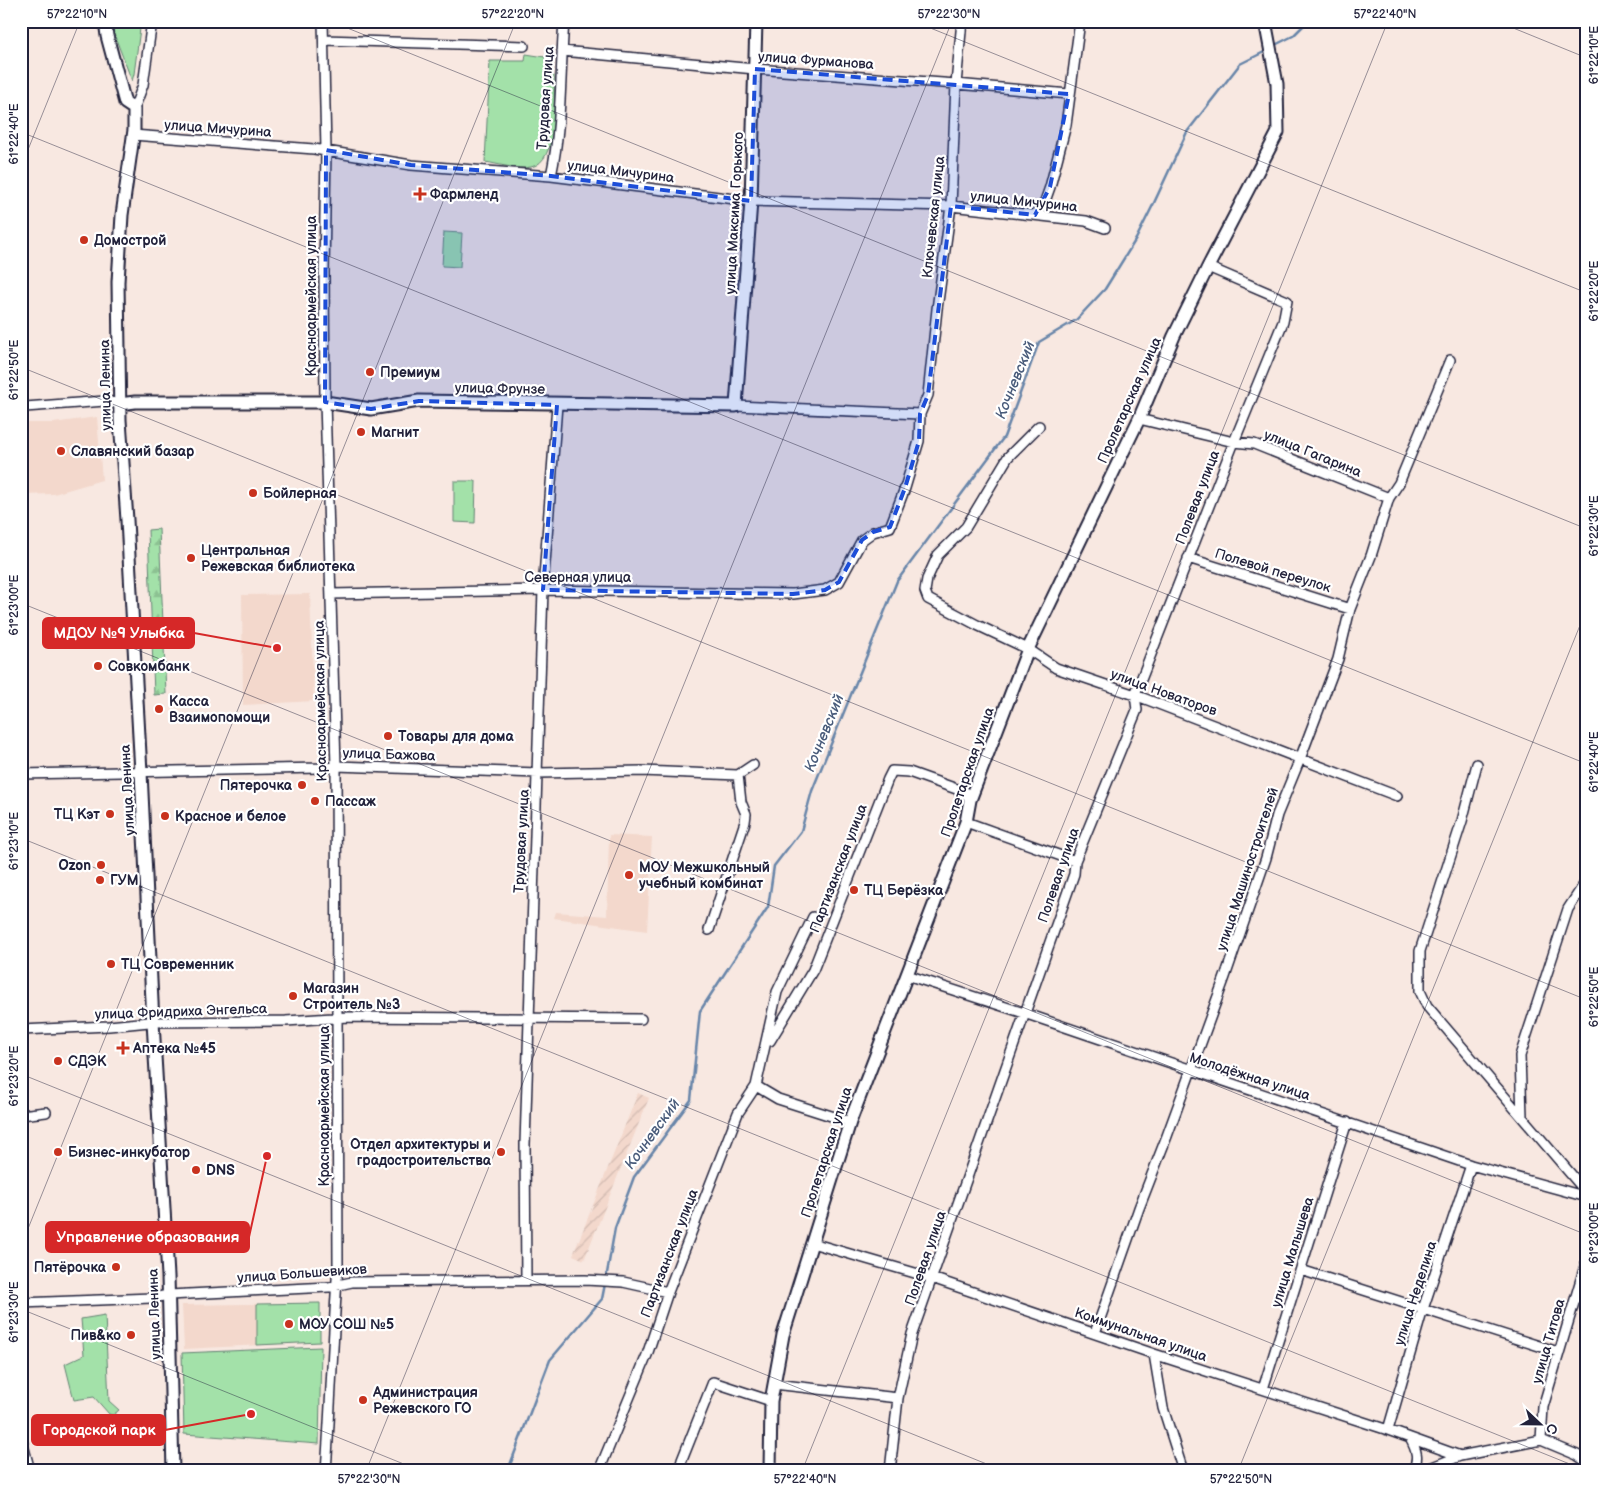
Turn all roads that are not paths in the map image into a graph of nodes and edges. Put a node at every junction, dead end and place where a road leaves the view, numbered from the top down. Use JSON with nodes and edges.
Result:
{"nodes":[{"id":1,"x":104,"y":21,"type":"edge"},
{"id":2,"x":152,"y":21,"type":"edge"},
{"id":3,"x":323,"y":21,"type":"edge"},
{"id":4,"x":564,"y":21,"type":"edge"},
{"id":5,"x":756,"y":21,"type":"edge"},
{"id":6,"x":962,"y":21,"type":"edge"},
{"id":7,"x":1080,"y":21,"type":"edge"},
{"id":8,"x":1265,"y":21,"type":"edge"},
{"id":9,"x":324,"y":40,"type":"junction"},
{"id":10,"x":524,"y":46,"type":"dead end"},
{"id":11,"x":562,"y":51,"type":"junction"},
{"id":12,"x":755,"y":69,"type":"junction"},
{"id":13,"x":956,"y":84,"type":"junction"},
{"id":14,"x":1069,"y":94,"type":"junction"},
{"id":15,"x":134,"y":109,"type":"junction"},
{"id":16,"x":133,"y":135,"type":"junction"},
{"id":17,"x":326,"y":150,"type":"junction"},
{"id":18,"x":551,"y":176,"type":"junction"},
{"id":19,"x":751,"y":201,"type":"junction"},
{"id":20,"x":951,"y":206,"type":"junction"},
{"id":21,"x":1035,"y":214,"type":"junction"},
{"id":22,"x":1105,"y":228,"type":"dead end"},
{"id":23,"x":1208,"y":267,"type":"junction"},
{"id":24,"x":1450,"y":360,"type":"dead end"},
{"id":25,"x":325,"y":402,"type":"junction"},
{"id":26,"x":120,"y":404,"type":"junction"},
{"id":27,"x":557,"y":405,"type":"junction"},
{"id":28,"x":21,"y":406,"type":"edge"},
{"id":29,"x":736,"y":406,"type":"junction"},
{"id":30,"x":920,"y":414,"type":"junction"},
{"id":31,"x":1139,"y":419,"type":"junction"},
{"id":32,"x":1039,"y":426,"type":"dead end"},
{"id":33,"x":1234,"y":442,"type":"junction"},
{"id":34,"x":1388,"y":498,"type":"junction"},
{"id":35,"x":1188,"y":558,"type":"junction"},
{"id":36,"x":543,"y":590,"type":"junction"},
{"id":37,"x":825,"y":590,"type":"joint"},
{"id":38,"x":331,"y":594,"type":"junction"},
{"id":39,"x":1350,"y":609,"type":"junction"},
{"id":40,"x":1028,"y":649,"type":"junction"},
{"id":41,"x":1135,"y":695,"type":"junction"},
{"id":42,"x":1300,"y":759,"type":"junction"},
{"id":43,"x":1477,"y":764,"type":"dead end"},
{"id":44,"x":753,"y":765,"type":"dead end"},
{"id":45,"x":336,"y":766,"type":"junction"},
{"id":46,"x":141,"y":772,"type":"junction"},
{"id":47,"x":21,"y":774,"type":"edge"},
{"id":48,"x":538,"y":774,"type":"junction"},
{"id":49,"x":738,"y":775,"type":"junction"},
{"id":50,"x":1397,"y":796,"type":"dead end"},
{"id":51,"x":970,"y":800,"type":"junction"},
{"id":52,"x":966,"y":822,"type":"junction"},
{"id":53,"x":1075,"y":861,"type":"junction"},
{"id":54,"x":1587,"y":877,"type":"edge"},
{"id":55,"x":812,"y":917,"type":"dead end"},
{"id":56,"x":709,"y":930,"type":"dead end"},
{"id":57,"x":907,"y":975,"type":"junction"},
{"id":58,"x":1024,"y":1013,"type":"junction"},
{"id":59,"x":337,"y":1018,"type":"junction"},
{"id":60,"x":528,"y":1019,"type":"junction"},
{"id":61,"x":641,"y":1019,"type":"dead end"},
{"id":62,"x":152,"y":1022,"type":"junction"},
{"id":63,"x":21,"y":1030,"type":"edge"},
{"id":64,"x":766,"y":1047,"type":"junction"},
{"id":65,"x":1190,"y":1070,"type":"junction"},
{"id":66,"x":756,"y":1086,"type":"junction"},
{"id":67,"x":46,"y":1112,"type":"dead end"},
{"id":68,"x":21,"y":1115,"type":"edge"},
{"id":69,"x":1522,"y":1117,"type":"junction"},
{"id":70,"x":850,"y":1122,"type":"junction"},
{"id":71,"x":1347,"y":1122,"type":"junction"},
{"id":72,"x":1471,"y":1165,"type":"junction"},
{"id":73,"x":1587,"y":1193,"type":"edge"},
{"id":74,"x":1587,"y":1197,"type":"edge"},
{"id":75,"x":812,"y":1243,"type":"junction"},
{"id":76,"x":1587,"y":1259,"type":"edge"},
{"id":77,"x":1301,"y":1270,"type":"junction"},
{"id":78,"x":932,"y":1278,"type":"junction"},
{"id":79,"x":526,"y":1280,"type":"junction"},
{"id":80,"x":337,"y":1285,"type":"junction"},
{"id":81,"x":668,"y":1292,"type":"junction"},
{"id":82,"x":169,"y":1295,"type":"junction"},
{"id":83,"x":21,"y":1303,"type":"edge"},
{"id":84,"x":1423,"y":1308,"type":"junction"},
{"id":85,"x":1094,"y":1333,"type":"junction"},
{"id":86,"x":1558,"y":1352,"type":"junction"},
{"id":87,"x":1154,"y":1354,"type":"junction"},
{"id":88,"x":774,"y":1384,"type":"junction"},
{"id":89,"x":1263,"y":1389,"type":"junction"},
{"id":90,"x":898,"y":1398,"type":"junction"},
{"id":91,"x":771,"y":1400,"type":"junction"},
{"id":92,"x":1388,"y":1430,"type":"junction"},
{"id":93,"x":21,"y":1437,"type":"edge"},
{"id":94,"x":1410,"y":1438,"type":"junction"},
{"id":95,"x":1540,"y":1440,"type":"junction"},
{"id":96,"x":1460,"y":1456,"type":"junction"},
{"id":97,"x":1587,"y":1462,"type":"edge"},
{"id":98,"x":30,"y":1471,"type":"edge"},
{"id":99,"x":173,"y":1471,"type":"edge"},
{"id":100,"x":326,"y":1471,"type":"edge"},
{"id":101,"x":599,"y":1471,"type":"edge"},
{"id":102,"x":679,"y":1471,"type":"edge"},
{"id":103,"x":770,"y":1471,"type":"edge"},
{"id":104,"x":890,"y":1471,"type":"edge"},
{"id":105,"x":1183,"y":1471,"type":"edge"},
{"id":106,"x":1413,"y":1471,"type":"edge"},
{"id":107,"x":1422,"y":1471,"type":"edge"}],
"edges":[{"from":1,"to":15,"type":"street"},
{"from":2,"to":15,"type":"street","name":"улица Ленина"},
{"from":3,"to":9,"type":"street","name":"Красноармейская улица"},
{"from":4,"to":11,"type":"street","name":"Трудовая улица"},
{"from":5,"to":12,"type":"street","name":"улица Максима Горького"},
{"from":6,"to":13,"type":"street","name":"Ключевская улица"},
{"from":7,"to":14,"type":"street"},
{"from":8,"to":23,"type":"street","name":"Пролетарская улица"},
{"from":9,"to":10,"type":"street"},
{"from":9,"to":17,"type":"street","name":"Красноармейская улица"},
{"from":11,"to":12,"type":"street","name":"улица Фурманова"},
{"from":11,"to":18,"type":"street","name":"Трудовая улица"},
{"from":12,"to":13,"type":"street","name":"улица Фурманова"},
{"from":12,"to":19,"type":"street","name":"улица Максима Горького"},
{"from":13,"to":14,"type":"street","name":"улица Фурманова"},
{"from":13,"to":20,"type":"street","name":"Ключевская улица"},
{"from":14,"to":21,"type":"street"},
{"from":15,"to":16,"type":"street","name":"улица Ленина"},
{"from":16,"to":17,"type":"street","name":"улица Мичурина"},
{"from":16,"to":26,"type":"street","name":"улица Ленина"},
{"from":17,"to":18,"type":"street","name":"улица Мичурина"},
{"from":17,"to":25,"type":"street","name":"Красноармейская улица"},
{"from":18,"to":19,"type":"street","name":"улица Мичурина"},
{"from":19,"to":20,"type":"street","name":"улица Мичурина"},
{"from":19,"to":29,"type":"street","name":"улица Максима Горького"},
{"from":20,"to":21,"type":"street","name":"улица Мичурина"},
{"from":20,"to":30,"type":"street","name":"Ключевская улица"},
{"from":21,"to":22,"type":"street","name":"улица Мичурина"},
{"from":23,"to":31,"type":"street","name":"Пролетарская улица"},
{"from":23,"to":33,"type":"street","name":"Полевая улица"},
{"from":24,"to":34,"type":"street","name":"улица Машиностроителей"},
{"from":25,"to":26,"type":"street","name":"улица Фрунзе"},
{"from":25,"to":27,"type":"street","name":"улица Фрунзе"},
{"from":25,"to":38,"type":"street","name":"Красноармейская улица"},
{"from":26,"to":28,"type":"street","name":"улица Фрунзе"},
{"from":26,"to":46,"type":"street","name":"улица Ленина"},
{"from":27,"to":29,"type":"street","name":"улица Фрунзе"},
{"from":27,"to":36,"type":"street","name":"Трудовая улица"},
{"from":29,"to":30,"type":"street","name":"улица Фрунзе"},
{"from":30,"to":37,"type":"street","name":"Ключевская улица"},
{"from":31,"to":33,"type":"street","name":"улица Гагарина"},
{"from":31,"to":40,"type":"street","name":"Пролетарская улица"},
{"from":32,"to":40,"type":"street","name":"улица Новаторов"},
{"from":33,"to":34,"type":"street","name":"улица Гагарина"},
{"from":33,"to":35,"type":"street","name":"Полевая улица"},
{"from":34,"to":39,"type":"street","name":"улица Машиностроителей"},
{"from":35,"to":39,"type":"street","name":"Полевой переулок"},
{"from":35,"to":41,"type":"street","name":"Полевая улица"},
{"from":36,"to":37,"type":"street","name":"Северная улица"},
{"from":36,"to":38,"type":"street","name":"Северная улица"},
{"from":36,"to":48,"type":"street","name":"Трудовая улица"},
{"from":38,"to":45,"type":"street","name":"Красноармейская улица"},
{"from":39,"to":42,"type":"street","name":"улица Машиностроителей"},
{"from":40,"to":41,"type":"street","name":"улица Новаторов"},
{"from":40,"to":51,"type":"street","name":"Пролетарская улица"},
{"from":41,"to":42,"type":"street","name":"улица Новаторов"},
{"from":41,"to":53,"type":"street","name":"Полевая улица"},
{"from":42,"to":50,"type":"street","name":"улица Новаторов"},
{"from":42,"to":65,"type":"street","name":"улица Машиностроителей"},
{"from":43,"to":69,"type":"street"},
{"from":44,"to":49,"type":"street"},
{"from":45,"to":46,"type":"street","name":"улица Бажова"},
{"from":45,"to":48,"type":"street","name":"улица Бажова"},
{"from":45,"to":59,"type":"street","name":"Красноармейская улица"},
{"from":46,"to":47,"type":"street","name":"улица Бажова"},
{"from":46,"to":62,"type":"street","name":"улица Ленина"},
{"from":48,"to":49,"type":"street","name":"улица Бажова"},
{"from":48,"to":60,"type":"street","name":"Трудовая улица"},
{"from":49,"to":56,"type":"street"},
{"from":51,"to":52,"type":"street","name":"Пролетарская улица"},
{"from":51,"to":64,"type":"street","name":"Партизанская улица"},
{"from":52,"to":53,"type":"street"},
{"from":52,"to":57,"type":"street","name":"Пролетарская улица"},
{"from":53,"to":58,"type":"street","name":"Полевая улица"},
{"from":54,"to":69,"type":"street"},
{"from":55,"to":64,"type":"street","name":"Партизанская улица"},
{"from":57,"to":58,"type":"street","name":"Молодёжная улица"},
{"from":57,"to":70,"type":"street","name":"Пролетарская улица"},
{"from":58,"to":65,"type":"street","name":"Молодёжная улица"},
{"from":58,"to":78,"type":"street","name":"Полевая улица"},
{"from":59,"to":60,"type":"street","name":"улица Фридриха Энгельса"},
{"from":59,"to":62,"type":"street","name":"улица Фридриха Энгельса"},
{"from":59,"to":80,"type":"street","name":"Красноармейская улица"},
{"from":60,"to":61,"type":"street","name":"улица Фридриха Энгельса"},
{"from":60,"to":79,"type":"street","name":"Трудовая улица"},
{"from":62,"to":63,"type":"street","name":"улица Фридриха Энгельса"},
{"from":62,"to":82,"type":"street","name":"улица Ленина"},
{"from":64,"to":66,"type":"street","name":"Партизанская улица"},
{"from":65,"to":71,"type":"street","name":"Молодёжная улица"},
{"from":65,"to":85,"type":"street","name":"улица Машиностроителей"},
{"from":66,"to":70,"type":"street"},
{"from":66,"to":81,"type":"street","name":"Партизанская улица"},
{"from":67,"to":68,"type":"street"},
{"from":69,"to":73,"type":"street"},
{"from":70,"to":75,"type":"street","name":"Пролетарская улица"},
{"from":71,"to":72,"type":"street","name":"Молодёжная улица"},
{"from":71,"to":77,"type":"street","name":"улица Малышева"},
{"from":72,"to":74,"type":"street","name":"Молодёжная улица"},
{"from":72,"to":84,"type":"street","name":"улица Неделина"},
{"from":75,"to":78,"type":"street","name":"Коммунальная улица"},
{"from":75,"to":88,"type":"street","name":"Пролетарская улица"},
{"from":76,"to":86,"type":"street","name":"улица Титова"},
{"from":77,"to":84,"type":"street"},
{"from":77,"to":89,"type":"street","name":"улица Малышева"},
{"from":78,"to":85,"type":"street","name":"Коммунальная улица"},
{"from":78,"to":90,"type":"street","name":"Полевая улица"},
{"from":79,"to":80,"type":"street","name":"улица Большевиков"},
{"from":79,"to":81,"type":"street","name":"улица Большевиков"},
{"from":80,"to":82,"type":"street","name":"улица Большевиков"},
{"from":80,"to":100,"type":"street","name":"Красноармейская улица"},
{"from":81,"to":101,"type":"street","name":"Партизанская улица"},
{"from":82,"to":83,"type":"street","name":"улица Большевиков"},
{"from":82,"to":99,"type":"street","name":"улица Ленина"},
{"from":84,"to":86,"type":"street"},
{"from":84,"to":92,"type":"street","name":"улица Неделина"},
{"from":85,"to":87,"type":"street","name":"Коммунальная улица"},
{"from":86,"to":95,"type":"street","name":"улица Титова"},
{"from":87,"to":89,"type":"street","name":"Коммунальная улица"},
{"from":87,"to":105,"type":"street"},
{"from":88,"to":90,"type":"street"},
{"from":88,"to":91,"type":"street","name":"Пролетарская улица"},
{"from":89,"to":92,"type":"street","name":"Коммунальная улица"},
{"from":90,"to":104,"type":"street","name":"Полевая улица"},
{"from":91,"to":102,"type":"street"},
{"from":91,"to":103,"type":"street","name":"Пролетарская улица"},
{"from":92,"to":94,"type":"street","name":"Коммунальная улица"},
{"from":93,"to":98,"type":"street"},
{"from":94,"to":96,"type":"street","name":"Коммунальная улица"},
{"from":94,"to":106,"type":"street"},
{"from":95,"to":96,"type":"street"},
{"from":95,"to":97,"type":"street"},
{"from":96,"to":107,"type":"street"}]}
